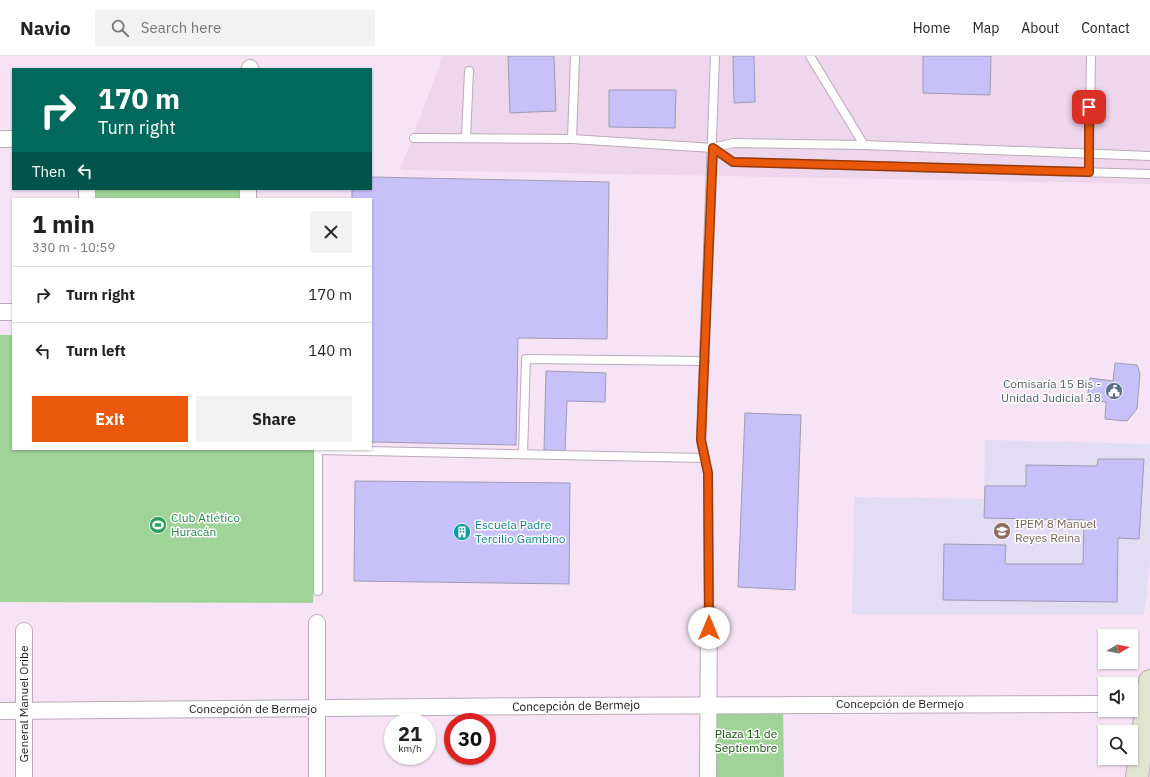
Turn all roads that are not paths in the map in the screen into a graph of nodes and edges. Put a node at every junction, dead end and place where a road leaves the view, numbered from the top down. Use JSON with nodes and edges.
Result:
{"nodes":[{"id":1,"x":575,"y":56,"type":"edge"},
{"id":2,"x":715,"y":56,"type":"edge"},
{"id":3,"x":810,"y":56,"type":"edge"},
{"id":4,"x":1091,"y":56,"type":"edge"},
{"id":5,"x":469,"y":71,"type":"dead end"},
{"id":6,"x":414,"y":138,"type":"dead end"},
{"id":7,"x":466,"y":138,"type":"junction"},
{"id":8,"x":0,"y":139,"type":"edge"},
{"id":9,"x":12,"y":139,"type":"edge"},
{"id":10,"x":572,"y":139,"type":"junction"},
{"id":11,"x":864,"y":145,"type":"junction"},
{"id":12,"x":713,"y":148,"type":"junction"},
{"id":13,"x":1088,"y":153,"type":"junction"},
{"id":14,"x":1150,"y":156,"type":"edge"},
{"id":15,"x":1089,"y":172,"type":"junction"},
{"id":16,"x":1150,"y":174,"type":"edge"},
{"id":17,"x":0,"y":312,"type":"edge"},
{"id":18,"x":12,"y":312,"type":"edge"},
{"id":19,"x":705,"y":361,"type":"junction"},
{"id":20,"x":318,"y":450,"type":"edge"},
{"id":21,"x":523,"y":454,"type":"junction"},
{"id":22,"x":705,"y":458,"type":"junction"},
{"id":23,"x":318,"y":591,"type":"dead end"},
{"id":24,"x":709,"y":613,"type":"joint"},
{"id":25,"x":317,"y":623,"type":"dead end"},
{"id":26,"x":24,"y":631,"type":"dead end"},
{"id":27,"x":1150,"y":681,"type":"edge"},
{"id":28,"x":709,"y":704,"type":"junction"},
{"id":29,"x":1098,"y":704,"type":"edge"},
{"id":30,"x":1142,"y":704,"type":"edge"},
{"id":31,"x":317,"y":709,"type":"junction"},
{"id":32,"x":0,"y":711,"type":"edge"},
{"id":33,"x":23,"y":711,"type":"junction"},
{"id":34,"x":24,"y":777,"type":"edge"},
{"id":35,"x":318,"y":777,"type":"edge"},
{"id":36,"x":708,"y":777,"type":"edge"},
{"id":37,"x":1137,"y":777,"type":"edge"}],
"edges":[{"from":1,"to":10,"type":"lane"},
{"from":2,"to":12,"type":"lane"},
{"from":3,"to":11,"type":"lane"},
{"from":4,"to":13,"type":"lane"},
{"from":5,"to":7,"type":"lane"},
{"from":6,"to":7,"type":"lane"},
{"from":7,"to":10,"type":"lane"},
{"from":8,"to":9,"type":"street"},
{"from":10,"to":12,"type":"lane"},
{"from":11,"to":12,"type":"lane"},
{"from":11,"to":13,"type":"lane"},
{"from":12,"to":15,"type":"lane"},
{"from":12,"to":19,"type":"lane"},
{"from":13,"to":14,"type":"lane"},
{"from":13,"to":15,"type":"lane"},
{"from":15,"to":16,"type":"lane"},
{"from":17,"to":18,"type":"street"},
{"from":19,"to":21,"type":"lane"},
{"from":19,"to":22,"type":"lane"},
{"from":20,"to":21,"type":"lane"},
{"from":20,"to":23,"type":"lane"},
{"from":21,"to":22,"type":"lane"},
{"from":22,"to":24,"type":"lane"},
{"from":24,"to":28,"type":"street"},
{"from":25,"to":31,"type":"street"},
{"from":26,"to":33,"type":"street","name":"General Manuel Oribe"},
{"from":27,"to":30,"type":"main road"},
{"from":28,"to":29,"type":"street","name":"Concepción de Bermejo"},
{"from":28,"to":31,"type":"street","name":"Concepción de Bermejo"},
{"from":28,"to":36,"type":"street"},
{"from":30,"to":37,"type":"main road"},
{"from":31,"to":33,"type":"street","name":"Concepción de Bermejo"},
{"from":31,"to":35,"type":"street"},
{"from":32,"to":33,"type":"street","name":"Concepción de Bermejo"},
{"from":33,"to":34,"type":"street","name":"General Manuel Oribe"}]}
